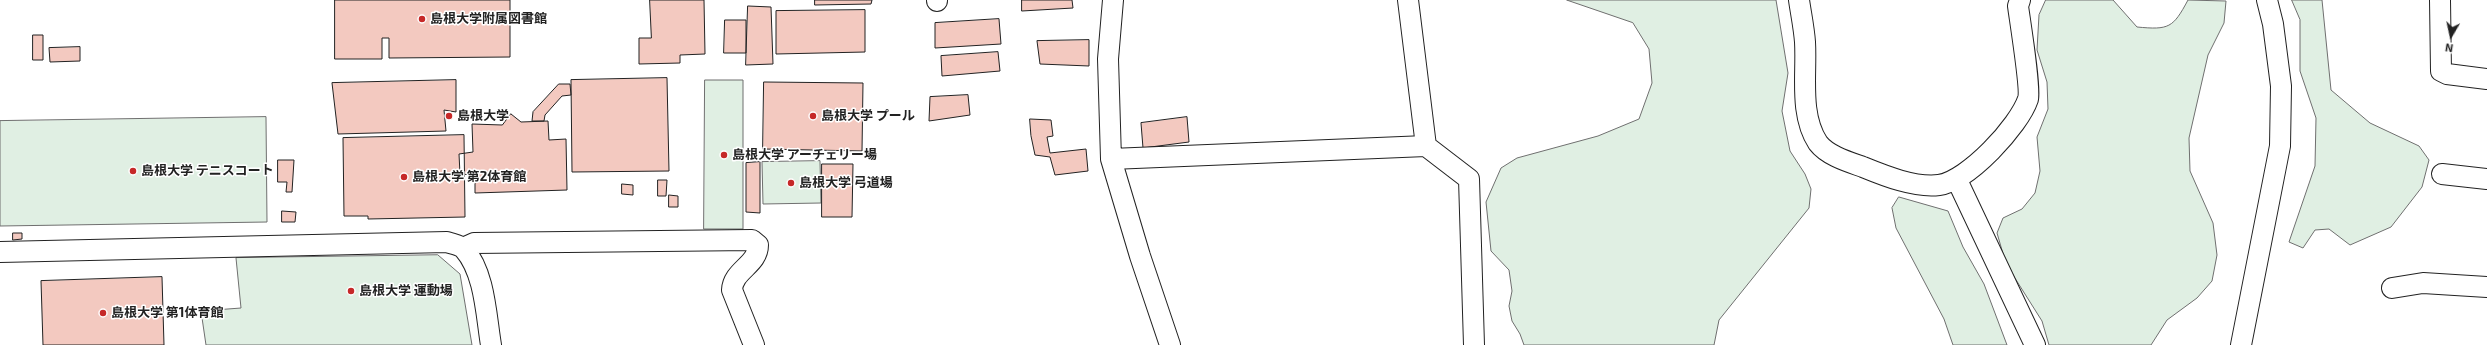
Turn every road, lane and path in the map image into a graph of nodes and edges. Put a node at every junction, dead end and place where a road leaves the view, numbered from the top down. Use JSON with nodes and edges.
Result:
{"nodes":[{"id":1,"x":1113,"y":0,"type":"edge"},
{"id":2,"x":1408,"y":0,"type":"edge"},
{"id":3,"x":1799,"y":0,"type":"edge"},
{"id":4,"x":2020,"y":0,"type":"edge"},
{"id":5,"x":2267,"y":0,"type":"edge"},
{"id":6,"x":2440,"y":0,"type":"edge"},
{"id":7,"x":2487,"y":79,"type":"edge"},
{"id":8,"x":1426,"y":146,"type":"junction"},
{"id":9,"x":1111,"y":159,"type":"junction"},
{"id":10,"x":2442,"y":174,"type":"dead end"},
{"id":11,"x":2487,"y":179,"type":"edge"},
{"id":12,"x":1957,"y":180,"type":"junction"},
{"id":13,"x":463,"y":248,"type":"junction"},
{"id":14,"x":0,"y":252,"type":"edge"},
{"id":15,"x":2487,"y":287,"type":"edge"},
{"id":16,"x":2392,"y":288,"type":"dead end"},
{"id":17,"x":491,"y":345,"type":"edge"},
{"id":18,"x":754,"y":345,"type":"edge"},
{"id":19,"x":1170,"y":345,"type":"edge"},
{"id":20,"x":1474,"y":345,"type":"edge"},
{"id":21,"x":2035,"y":345,"type":"edge"},
{"id":22,"x":2241,"y":345,"type":"edge"}],
"edges":[{"from":1,"to":9,"type":"street"},
{"from":2,"to":8,"type":"street"},
{"from":3,"to":12,"type":"street"},
{"from":4,"to":12,"type":"street"},
{"from":5,"to":22,"type":"street"},
{"from":6,"to":7,"type":"street"},
{"from":8,"to":9,"type":"street"},
{"from":8,"to":20,"type":"street"},
{"from":9,"to":19,"type":"street"},
{"from":10,"to":11,"type":"street"},
{"from":12,"to":21,"type":"street"},
{"from":13,"to":14,"type":"street"},
{"from":13,"to":17,"type":"street"},
{"from":13,"to":18,"type":"street"},
{"from":15,"to":16,"type":"street"}]}
